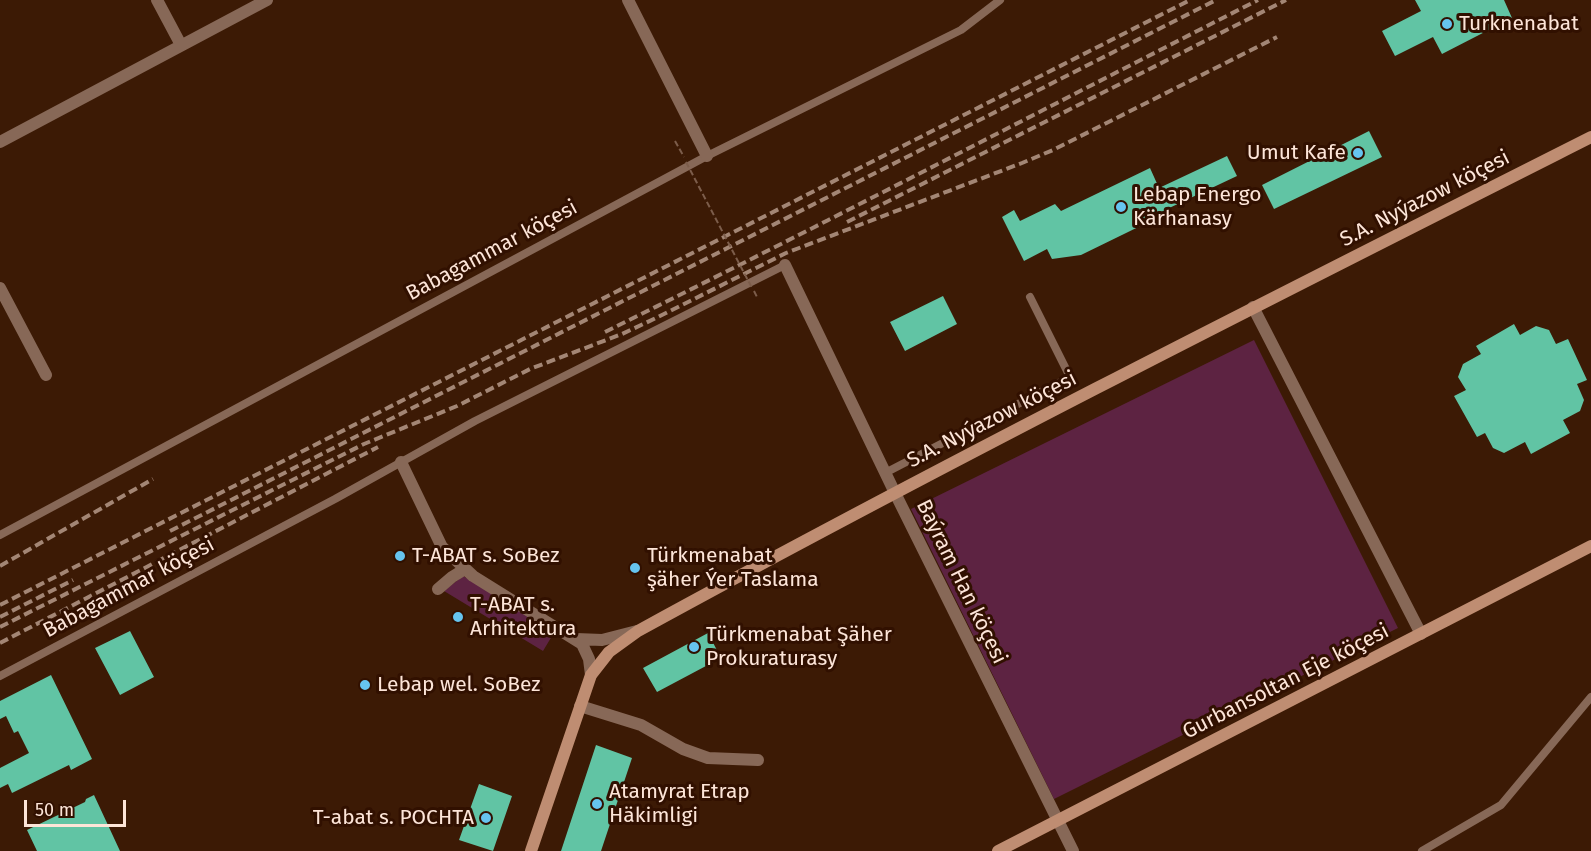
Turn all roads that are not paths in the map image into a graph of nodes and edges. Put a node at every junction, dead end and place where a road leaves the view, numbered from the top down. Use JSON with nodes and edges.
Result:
{"nodes":[{"id":1,"x":157,"y":0,"type":"edge"},
{"id":2,"x":267,"y":0,"type":"edge"},
{"id":3,"x":628,"y":0,"type":"edge"},
{"id":4,"x":1000,"y":0,"type":"edge"},
{"id":5,"x":181,"y":45,"type":"junction"},
{"id":6,"x":1591,"y":136,"type":"edge"},
{"id":7,"x":0,"y":142,"type":"edge"},
{"id":8,"x":707,"y":156,"type":"junction"},
{"id":9,"x":785,"y":265,"type":"joint"},
{"id":10,"x":0,"y":288,"type":"edge"},
{"id":11,"x":1030,"y":297,"type":"dead end"},
{"id":12,"x":1253,"y":307,"type":"junction"},
{"id":13,"x":46,"y":375,"type":"dead end"},
{"id":14,"x":401,"y":462,"type":"junction"},
{"id":15,"x":885,"y":473,"type":"junction"},
{"id":16,"x":895,"y":493,"type":"junction"},
{"id":17,"x":0,"y":535,"type":"edge"},
{"id":18,"x":1591,"y":546,"type":"edge"},
{"id":19,"x":465,"y":569,"type":"junction"},
{"id":20,"x":438,"y":589,"type":"dead end"},
{"id":21,"x":638,"y":631,"type":"junction"},
{"id":22,"x":1421,"y":634,"type":"junction"},
{"id":23,"x":576,"y":639,"type":"junction"},
{"id":24,"x":591,"y":675,"type":"junction"},
{"id":25,"x":0,"y":676,"type":"edge"},
{"id":26,"x":1591,"y":697,"type":"edge"},
{"id":27,"x":580,"y":706,"type":"junction"},
{"id":28,"x":758,"y":760,"type":"dead end"},
{"id":29,"x":1058,"y":821,"type":"junction"},
{"id":30,"x":531,"y":851,"type":"edge"},
{"id":31,"x":998,"y":851,"type":"edge"},
{"id":32,"x":1073,"y":851,"type":"edge"},
{"id":33,"x":1422,"y":851,"type":"edge"}],
"edges":[{"from":1,"to":5,"type":"street"},
{"from":2,"to":5,"type":"street"},
{"from":3,"to":8,"type":"street"},
{"from":4,"to":8,"type":"lane","name":"Babagammar köçesi"},
{"from":5,"to":7,"type":"street"},
{"from":6,"to":12,"type":"street","name":"S.A. Nyýazow köçesi"},
{"from":8,"to":17,"type":"lane","name":"Babagammar köçesi"},
{"from":9,"to":14,"type":"lane","name":"Babagammar köçesi"},
{"from":9,"to":15,"type":"street","name":"Baýram Han köçesi"},
{"from":10,"to":13,"type":"street"},
{"from":11,"to":15,"type":"lane"},
{"from":12,"to":16,"type":"street","name":"S.A. Nyýazow köçesi"},
{"from":12,"to":22,"type":"street"},
{"from":14,"to":19,"type":"street"},
{"from":14,"to":25,"type":"lane","name":"Babagammar köçesi"},
{"from":15,"to":16,"type":"street","name":"Baýram Han köçesi"},
{"from":16,"to":21,"type":"street","name":"S.A. Nyýazow köçesi"},
{"from":16,"to":29,"type":"street","name":"Baýram Han köçesi"},
{"from":18,"to":22,"type":"street","name":"Gurbansoltan Eje köçesi"},
{"from":19,"to":20,"type":"street"},
{"from":19,"to":23,"type":"street"},
{"from":21,"to":23,"type":"street"},
{"from":21,"to":24,"type":"street","name":"S.A. Nyýazow köçesi"},
{"from":22,"to":29,"type":"street","name":"Gurbansoltan Eje köçesi"},
{"from":23,"to":24,"type":"street"},
{"from":24,"to":27,"type":"street","name":"S.A. Nyýazow köçesi"},
{"from":26,"to":33,"type":"lane"},
{"from":27,"to":28,"type":"street"},
{"from":27,"to":30,"type":"street","name":"S.A. Nyýazow köçesi"},
{"from":29,"to":31,"type":"street","name":"Gurbansoltan Eje köçesi"},
{"from":29,"to":32,"type":"street","name":"Baýram Han köçesi"}]}
